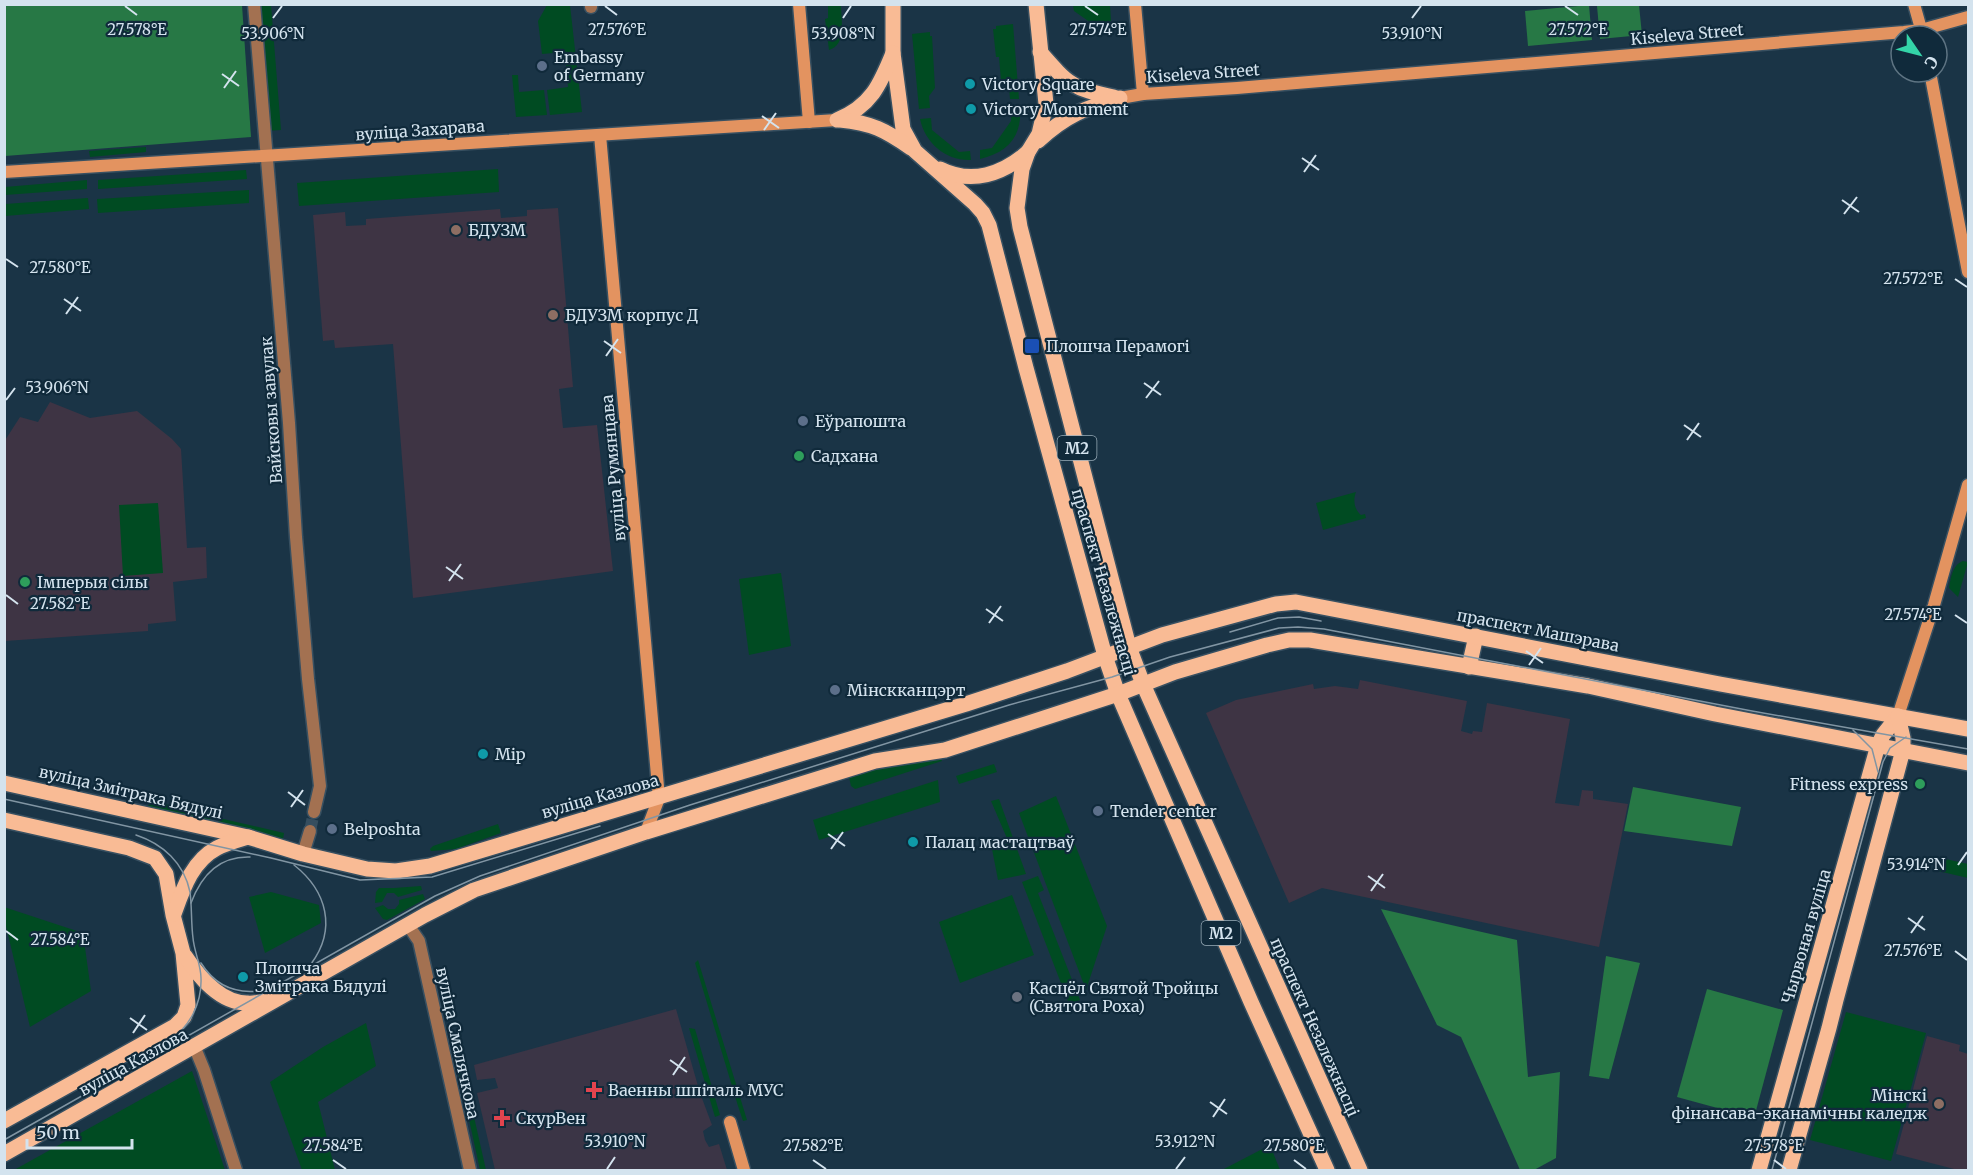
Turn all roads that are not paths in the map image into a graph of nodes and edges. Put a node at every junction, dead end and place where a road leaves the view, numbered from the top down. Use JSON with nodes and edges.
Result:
{"nodes":[{"id":1,"x":254,"y":4,"type":"edge"},
{"id":2,"x":799,"y":4,"type":"edge"},
{"id":3,"x":893,"y":4,"type":"edge"},
{"id":4,"x":1036,"y":4,"type":"edge"},
{"id":5,"x":1135,"y":4,"type":"edge"},
{"id":6,"x":1914,"y":4,"type":"edge"},
{"id":7,"x":1968,"y":16,"type":"edge"},
{"id":8,"x":1920,"y":24,"type":"edge"},
{"id":9,"x":1946,"y":24,"type":"edge"},
{"id":10,"x":1889,"y":36,"type":"edge"},
{"id":11,"x":1040,"y":52,"type":"junction"},
{"id":12,"x":893,"y":53,"type":"junction"},
{"id":13,"x":1932,"y":84,"type":"edge"},
{"id":14,"x":1143,"y":94,"type":"junction"},
{"id":15,"x":1120,"y":98,"type":"junction"},
{"id":16,"x":837,"y":120,"type":"junction"},
{"id":17,"x":809,"y":122,"type":"junction"},
{"id":18,"x":600,"y":135,"type":"junction"},
{"id":19,"x":1030,"y":148,"type":"junction"},
{"id":20,"x":915,"y":151,"type":"junction"},
{"id":21,"x":267,"y":157,"type":"junction"},
{"id":22,"x":932,"y":165,"type":"junction"},
{"id":23,"x":4,"y":172,"type":"edge"},
{"id":24,"x":1968,"y":272,"type":"edge"},
{"id":25,"x":1968,"y":485,"type":"edge"},
{"id":26,"x":1476,"y":636,"type":"junction"},
{"id":27,"x":1129,"y":647,"type":"junction"},
{"id":28,"x":1105,"y":656,"type":"junction"},
{"id":29,"x":1469,"y":667,"type":"junction"},
{"id":30,"x":1143,"y":684,"type":"junction"},
{"id":31,"x":1118,"y":694,"type":"junction"},
{"id":32,"x":1898,"y":716,"type":"junction"},
{"id":33,"x":1968,"y":729,"type":"edge"},
{"id":34,"x":1878,"y":746,"type":"junction"},
{"id":35,"x":1903,"y":750,"type":"junction"},
{"id":36,"x":1968,"y":762,"type":"edge"},
{"id":37,"x":4,"y":783,"type":"edge"},
{"id":38,"x":659,"y":798,"type":"junction"},
{"id":39,"x":314,"y":812,"type":"tunnel mouth"},
{"id":40,"x":4,"y":820,"type":"edge"},
{"id":41,"x":310,"y":831,"type":"tunnel mouth"},
{"id":42,"x":646,"y":832,"type":"junction"},
{"id":43,"x":248,"y":837,"type":"junction"},
{"id":44,"x":303,"y":854,"type":"junction"},
{"id":45,"x":173,"y":915,"type":"junction"},
{"id":46,"x":408,"y":926,"type":"junction"},
{"id":47,"x":183,"y":953,"type":"junction"},
{"id":48,"x":277,"y":999,"type":"junction"},
{"id":49,"x":195,"y":1048,"type":"junction"},
{"id":50,"x":4,"y":1121,"type":"edge"},
{"id":51,"x":730,"y":1122,"type":"dead end"},
{"id":52,"x":4,"y":1154,"type":"edge"},
{"id":53,"x":236,"y":1170,"type":"edge"},
{"id":54,"x":470,"y":1170,"type":"edge"},
{"id":55,"x":744,"y":1170,"type":"edge"},
{"id":56,"x":1327,"y":1170,"type":"edge"},
{"id":57,"x":1360,"y":1170,"type":"edge"},
{"id":58,"x":1759,"y":1170,"type":"edge"},
{"id":59,"x":1789,"y":1170,"type":"edge"}],
"edges":[{"from":1,"to":21,"type":"street","name":"Вайсковы завулак"},
{"from":2,"to":17,"type":"street"},
{"from":3,"to":12,"type":"main road","name":"праспект Незалежнасці","number":"М2"},
{"from":4,"to":11,"type":"main road","name":"праспект Незалежнасці","number":"М2"},
{"from":5,"to":14,"type":"street"},
{"from":6,"to":8,"type":"street"},
{"from":7,"to":9,"type":"street","name":"Kiseleva Street"},
{"from":10,"to":14,"type":"street","name":"Kiseleva Street"},
{"from":11,"to":15,"type":"main road"},
{"from":11,"to":19,"type":"main road","name":"праспект Незалежнасці","number":"М2"},
{"from":12,"to":16,"type":"main road"},
{"from":12,"to":20,"type":"main road","name":"праспект Незалежнасці","number":"М2"},
{"from":13,"to":24,"type":"street"},
{"from":14,"to":15,"type":"street","name":"Kiseleva Street"},
{"from":15,"to":19,"type":"main road"},
{"from":16,"to":17,"type":"street","name":"вуліца Захарава"},
{"from":16,"to":20,"type":"main road"},
{"from":17,"to":18,"type":"street","name":"вуліца Захарава"},
{"from":18,"to":21,"type":"street","name":"вуліца Захарава"},
{"from":18,"to":38,"type":"street","name":"вуліца Румянцава"},
{"from":19,"to":22,"type":"main road","number":"М2"},
{"from":19,"to":27,"type":"main road","name":"праспект Незалежнасці","number":"М2"},
{"from":20,"to":22,"type":"main road","name":"праспект Незалежнасці","number":"М2"},
{"from":21,"to":23,"type":"street","name":"вуліца Захарава"},
{"from":21,"to":39,"type":"street","name":"Вайсковы завулак"},
{"from":22,"to":28,"type":"main road","name":"праспект Незалежнасці","number":"М2"},
{"from":25,"to":32,"type":"street","name":"Чырвоная вуліца"},
{"from":26,"to":27,"type":"main road","name":"праспект Машэрава"},
{"from":26,"to":29,"type":"main road"},
{"from":26,"to":32,"type":"main road","name":"праспект Машэрава"},
{"from":27,"to":28,"type":"main road","name":"праспект Машэрава"},
{"from":27,"to":30,"type":"main road","name":"праспект Незалежнасці","number":"М2"},
{"from":28,"to":31,"type":"main road","name":"праспект Незалежнасці","number":"М2"},
{"from":28,"to":38,"type":"main road","name":"вуліца Казлова"},
{"from":29,"to":30,"type":"main road"},
{"from":29,"to":34,"type":"main road"},
{"from":30,"to":31,"type":"main road"},
{"from":30,"to":57,"type":"main road","name":"праспект Незалежнасці","number":"М2"},
{"from":31,"to":42,"type":"main road","name":"вуліца Казлова"},
{"from":31,"to":56,"type":"main road","name":"праспект Незалежнасці","number":"М2"},
{"from":32,"to":33,"type":"main road","name":"праспект Машэрава"},
{"from":32,"to":34,"type":"main road","name":"Чырвоная вуліца"},
{"from":32,"to":35,"type":"main road","name":"Чырвоная вуліца"},
{"from":34,"to":35,"type":"main road"},
{"from":34,"to":58,"type":"main road","name":"Чырвоная вуліца"},
{"from":35,"to":36,"type":"main road"},
{"from":35,"to":59,"type":"main road","name":"Чырвоная вуліца"},
{"from":37,"to":43,"type":"main road","name":"вуліца Змітрака Бядулі"},
{"from":38,"to":42,"type":"street"},
{"from":38,"to":44,"type":"main road","name":"вуліца Казлова"},
{"from":40,"to":45,"type":"main road"},
{"from":41,"to":44,"type":"street"},
{"from":42,"to":46,"type":"main road","name":"вуліца Казлова"},
{"from":43,"to":44,"type":"main road","name":"вуліца Казлова"},
{"from":43,"to":45,"type":"main road"},
{"from":45,"to":47,"type":"main road","name":"вуліца Казлова"},
{"from":46,"to":48,"type":"main road","name":"вуліца Казлова"},
{"from":46,"to":54,"type":"street","name":"вуліца Смалячкова"},
{"from":47,"to":48,"type":"main road","name":"вуліца Казлова"},
{"from":47,"to":50,"type":"main road","name":"вуліца Казлова"},
{"from":48,"to":49,"type":"main road","name":"вуліца Казлова"},
{"from":49,"to":52,"type":"main road","name":"вуліца Казлова"},
{"from":49,"to":53,"type":"street"},
{"from":51,"to":55,"type":"street"}]}
